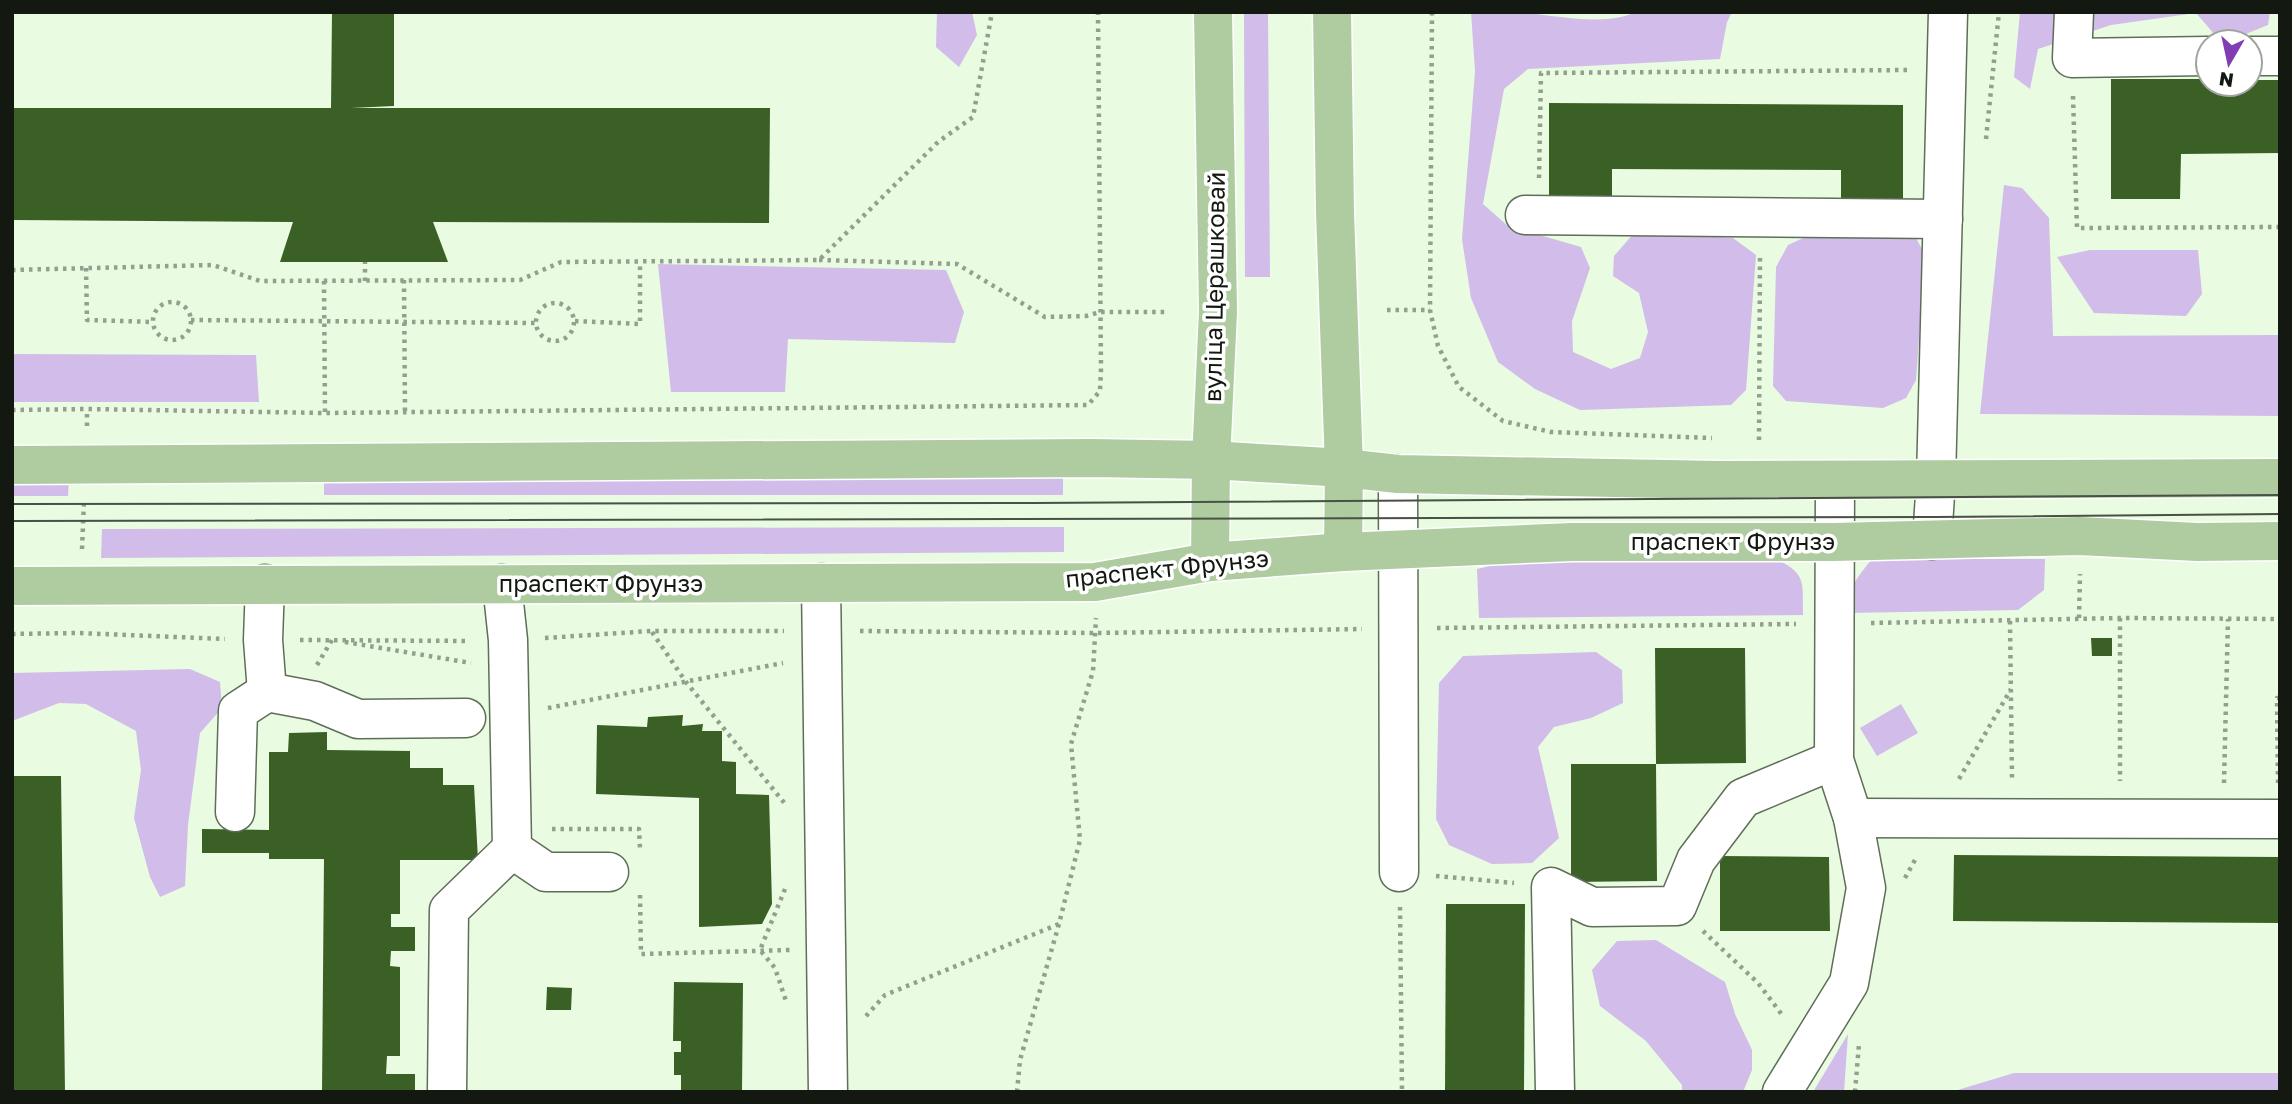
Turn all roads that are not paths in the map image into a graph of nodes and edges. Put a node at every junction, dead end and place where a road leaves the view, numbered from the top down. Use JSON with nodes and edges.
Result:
{"nodes":[{"id":1,"x":1213,"y":12,"type":"edge"},
{"id":2,"x":1332,"y":12,"type":"edge"},
{"id":3,"x":1948,"y":12,"type":"edge"},
{"id":4,"x":2074,"y":12,"type":"edge"},
{"id":5,"x":2194,"y":56,"type":"edge"},
{"id":6,"x":1532,"y":200,"type":"road end"},
{"id":7,"x":1942,"y":219,"type":"junction"},
{"id":8,"x":1211,"y":460,"type":"junction"},
{"id":9,"x":12,"y":464,"type":"edge"},
{"id":10,"x":1344,"y":468,"type":"junction"},
{"id":11,"x":1398,"y":474,"type":"junction"},
{"id":12,"x":2280,"y":478,"type":"edge"},
{"id":13,"x":1936,"y":480,"type":"junction"},
{"id":14,"x":1835,"y":481,"type":"junction"},
{"id":15,"x":1932,"y":540,"type":"junction"},
{"id":16,"x":2280,"y":541,"type":"edge"},
{"id":17,"x":1834,"y":542,"type":"junction"},
{"id":18,"x":1398,"y":549,"type":"junction"},
{"id":19,"x":1343,"y":552,"type":"junction"},
{"id":20,"x":1210,"y":562,"type":"junction"},
{"id":21,"x":821,"y":583,"type":"junction"},
{"id":22,"x":265,"y":584,"type":"junction"},
{"id":23,"x":502,"y":584,"type":"junction"},
{"id":24,"x":12,"y":586,"type":"edge"},
{"id":25,"x":267,"y":692,"type":"junction"},
{"id":26,"x":466,"y":718,"type":"dead end"},
{"id":27,"x":1834,"y":760,"type":"junction"},
{"id":28,"x":235,"y":812,"type":"dead end"},
{"id":29,"x":1853,"y":818,"type":"junction"},
{"id":30,"x":2279,"y":819,"type":"edge"},
{"id":31,"x":525,"y":839,"type":"junction"},
{"id":32,"x":630,"y":871,"type":"road end"},
{"id":33,"x":1399,"y":872,"type":"road end"},
{"id":34,"x":447,"y":1092,"type":"edge"},
{"id":35,"x":828,"y":1092,"type":"edge"},
{"id":36,"x":1555,"y":1092,"type":"edge"},
{"id":37,"x":1782,"y":1092,"type":"edge"}],
"edges":[{"from":1,"to":8,"type":"main road","name":"вуліца Церашковай"},
{"from":2,"to":10,"type":"main road"},
{"from":3,"to":7,"type":"lane"},
{"from":4,"to":5,"type":"lane"},
{"from":6,"to":7,"type":"lane"},
{"from":7,"to":13,"type":"lane"},
{"from":8,"to":9,"type":"main road"},
{"from":8,"to":10,"type":"main road"},
{"from":8,"to":20,"type":"main road","name":"вуліца Церашковай"},
{"from":10,"to":11,"type":"main road"},
{"from":10,"to":19,"type":"main road"},
{"from":11,"to":14,"type":"main road"},
{"from":11,"to":18,"type":"lane"},
{"from":12,"to":13,"type":"main road"},
{"from":13,"to":14,"type":"main road"},
{"from":13,"to":15,"type":"lane"},
{"from":14,"to":17,"type":"lane"},
{"from":15,"to":16,"type":"main road","name":"праспект Фрунзэ"},
{"from":15,"to":17,"type":"main road","name":"праспект Фрунзэ"},
{"from":17,"to":18,"type":"main road","name":"праспект Фрунзэ"},
{"from":17,"to":27,"type":"lane"},
{"from":18,"to":19,"type":"main road","name":"праспект Фрунзэ"},
{"from":18,"to":33,"type":"lane"},
{"from":19,"to":20,"type":"main road","name":"праспект Фрунзэ"},
{"from":20,"to":21,"type":"main road","name":"праспект Фрунзэ"},
{"from":21,"to":23,"type":"main road","name":"праспект Фрунзэ"},
{"from":21,"to":35,"type":"lane"},
{"from":22,"to":23,"type":"main road","name":"праспект Фрунзэ"},
{"from":22,"to":24,"type":"main road","name":"праспект Фрунзэ"},
{"from":22,"to":25,"type":"lane"},
{"from":23,"to":31,"type":"lane"},
{"from":25,"to":26,"type":"lane"},
{"from":25,"to":28,"type":"lane"},
{"from":27,"to":29,"type":"lane"},
{"from":27,"to":36,"type":"lane"},
{"from":29,"to":30,"type":"lane"},
{"from":29,"to":37,"type":"lane"},
{"from":31,"to":32,"type":"lane"},
{"from":31,"to":34,"type":"lane"}]}
